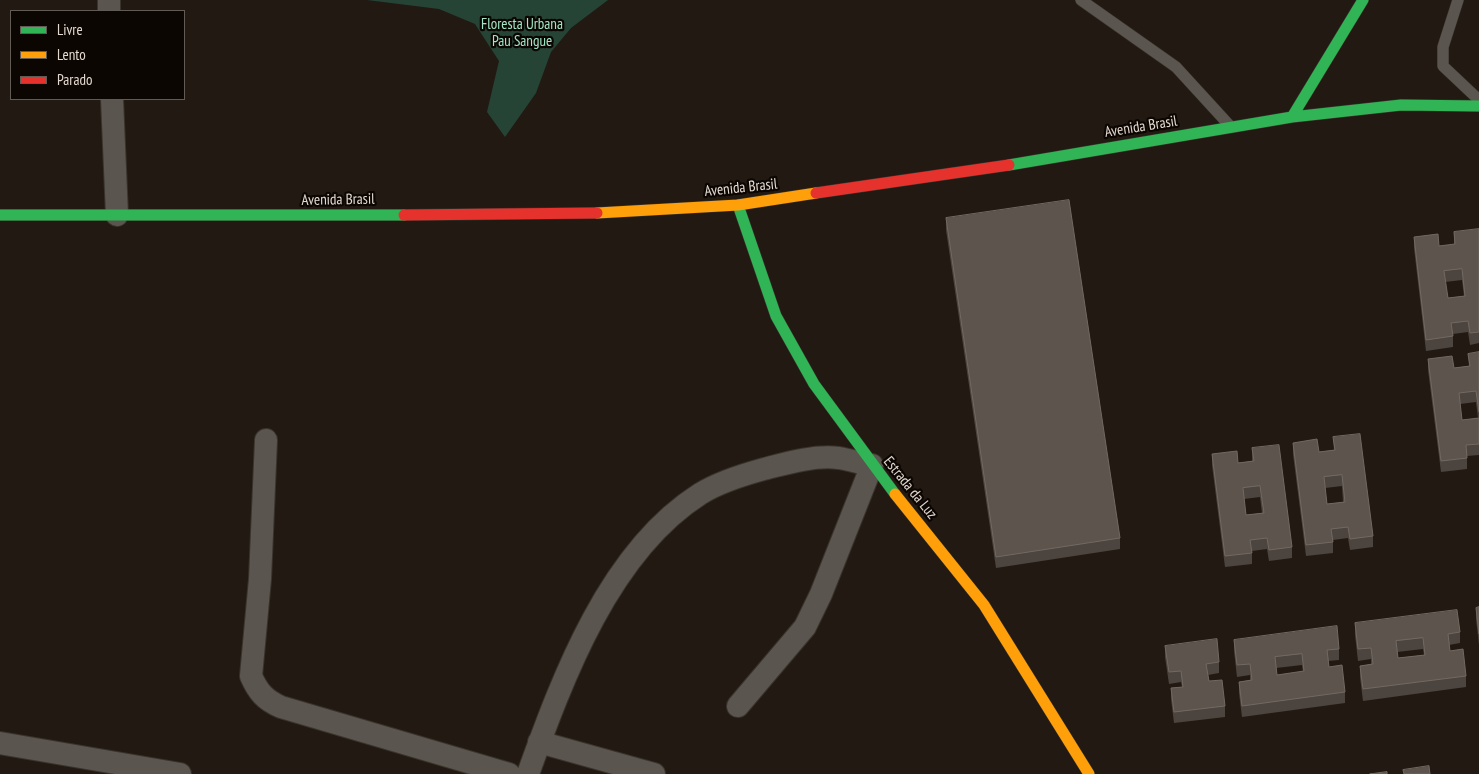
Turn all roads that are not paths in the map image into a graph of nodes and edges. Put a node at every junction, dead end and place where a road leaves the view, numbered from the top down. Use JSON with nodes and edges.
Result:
{"nodes":[{"id":1,"x":1082,"y":0,"type":"edge"},
{"id":2,"x":1363,"y":0,"type":"edge"},
{"id":3,"x":1458,"y":0,"type":"edge"},
{"id":4,"x":112,"y":100,"type":"edge"},
{"id":5,"x":1479,"y":100,"type":"edge"},
{"id":6,"x":1479,"y":106,"type":"edge"},
{"id":7,"x":1292,"y":117,"type":"junction"},
{"id":8,"x":1231,"y":128,"type":"junction"},
{"id":9,"x":738,"y":205,"type":"junction"},
{"id":10,"x":0,"y":215,"type":"edge"},
{"id":11,"x":117,"y":215,"type":"junction"},
{"id":12,"x":266,"y":440,"type":"dead end"},
{"id":13,"x":872,"y":465,"type":"junction"},
{"id":14,"x":738,"y":706,"type":"dead end"},
{"id":15,"x":539,"y":742,"type":"junction"},
{"id":16,"x":0,"y":743,"type":"edge"},
{"id":17,"x":113,"y":768,"type":"edge"},
{"id":18,"x":180,"y":774,"type":"edge"},
{"id":19,"x":509,"y":774,"type":"edge"},
{"id":20,"x":528,"y":774,"type":"edge"},
{"id":21,"x":654,"y":774,"type":"edge"},
{"id":22,"x":1089,"y":774,"type":"edge"}],
"edges":[{"from":1,"to":8,"type":"lane"},
{"from":2,"to":7,"type":"main road"},
{"from":3,"to":5,"type":"lane"},
{"from":4,"to":11,"type":"street"},
{"from":6,"to":7,"type":"main road","name":"Avenida Brasil"},
{"from":7,"to":8,"type":"main road","name":"Avenida Brasil"},
{"from":8,"to":9,"type":"main road","name":"Avenida Brasil"},
{"from":9,"to":11,"type":"main road","name":"Avenida Brasil"},
{"from":9,"to":13,"type":"main road","name":"Estrada da Luz"},
{"from":10,"to":11,"type":"main road","name":"Avenida Brasil"},
{"from":12,"to":19,"type":"street"},
{"from":13,"to":14,"type":"street"},
{"from":13,"to":15,"type":"street"},
{"from":13,"to":22,"type":"main road","name":"Estrada da Luz"},
{"from":15,"to":20,"type":"street"},
{"from":15,"to":21,"type":"street"},
{"from":16,"to":17,"type":"street"},
{"from":17,"to":18,"type":"street"}]}
